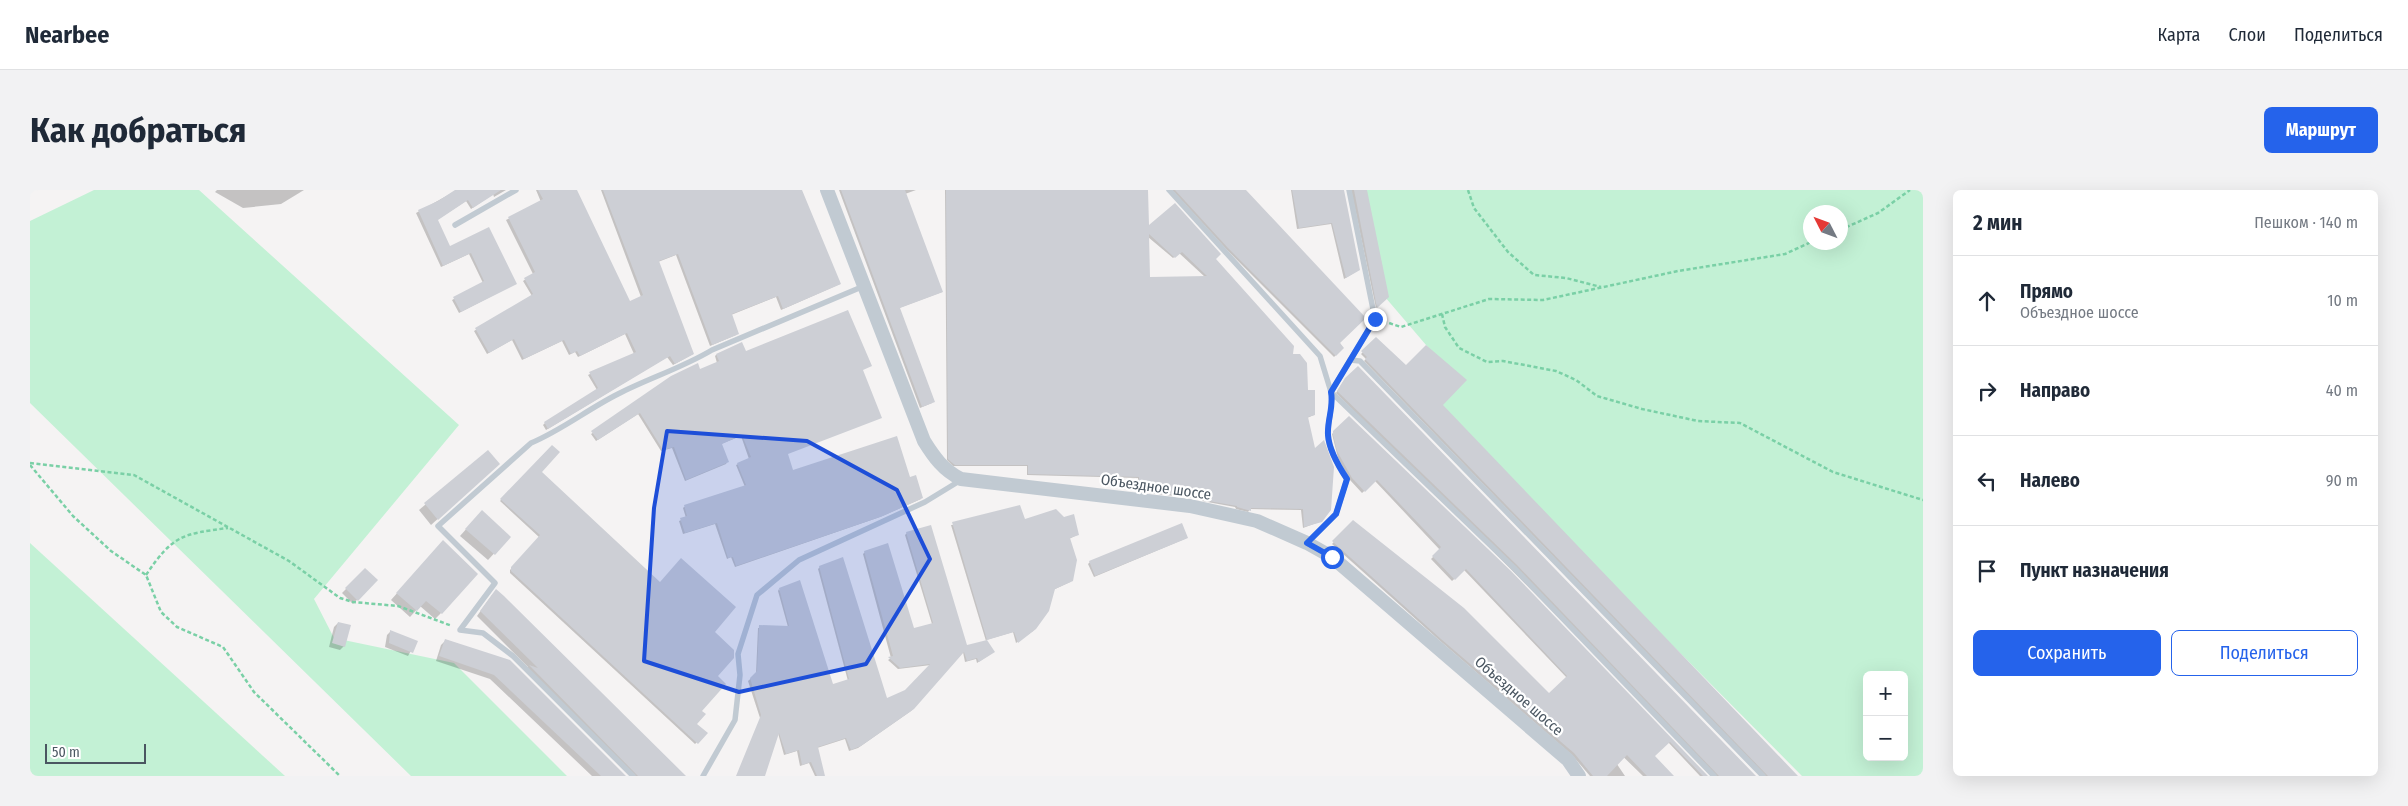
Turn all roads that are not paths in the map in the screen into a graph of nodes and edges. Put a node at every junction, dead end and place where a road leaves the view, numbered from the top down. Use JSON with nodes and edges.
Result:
{"nodes":[{"id":1,"x":516,"y":190,"type":"edge"},
{"id":2,"x":827,"y":190,"type":"edge"},
{"id":3,"x":1169,"y":190,"type":"edge"},
{"id":4,"x":1349,"y":190,"type":"edge"},
{"id":5,"x":455,"y":225,"type":"dead end"},
{"id":6,"x":864,"y":286,"type":"junction"},
{"id":7,"x":1350,"y":360,"type":"junction"},
{"id":8,"x":1331,"y":392,"type":"junction"},
{"id":9,"x":963,"y":479,"type":"junction"},
{"id":10,"x":1307,"y":543,"type":"junction"},
{"id":11,"x":632,"y":776,"type":"edge"},
{"id":12,"x":703,"y":776,"type":"edge"},
{"id":13,"x":1579,"y":776,"type":"edge"},
{"id":14,"x":1714,"y":776,"type":"edge"},
{"id":15,"x":1762,"y":776,"type":"edge"}],
"edges":[{"from":1,"to":5,"type":"lane"},
{"from":2,"to":6,"type":"street","name":"Объездное шоссе"},
{"from":3,"to":8,"type":"lane"},
{"from":4,"to":7,"type":"lane"},
{"from":6,"to":9,"type":"street","name":"Объездное шоссе"},
{"from":6,"to":11,"type":"lane"},
{"from":7,"to":8,"type":"lane"},
{"from":7,"to":15,"type":"lane"},
{"from":8,"to":10,"type":"lane"},
{"from":8,"to":14,"type":"lane"},
{"from":9,"to":10,"type":"street","name":"Объездное шоссе"},
{"from":9,"to":12,"type":"lane"},
{"from":10,"to":13,"type":"street","name":"Объездное шоссе"}]}
